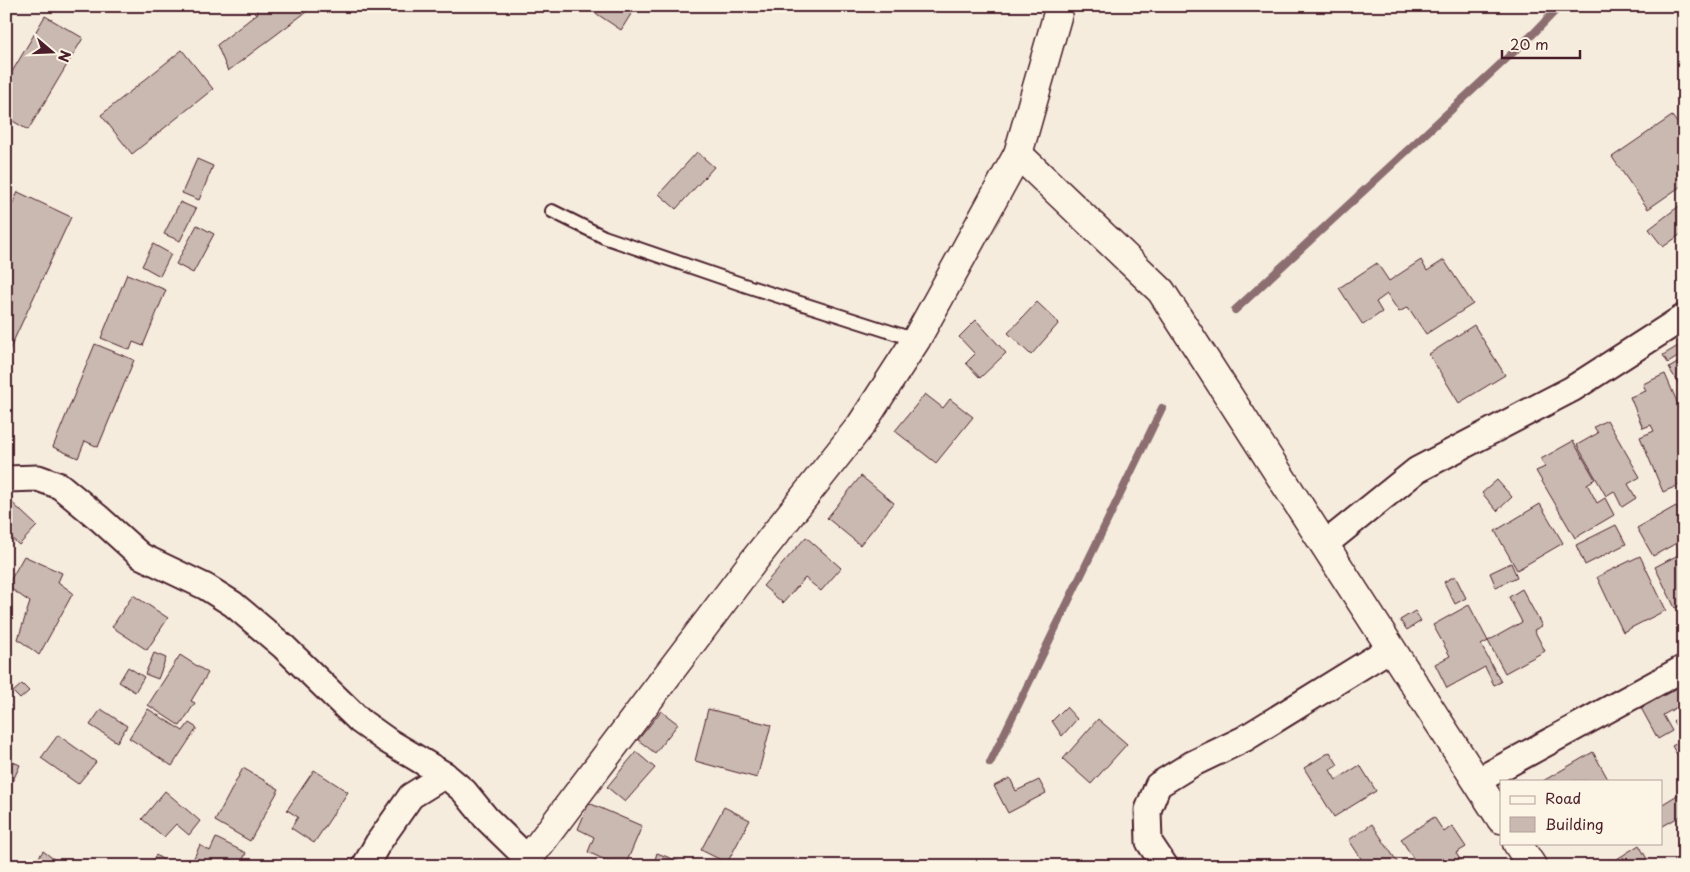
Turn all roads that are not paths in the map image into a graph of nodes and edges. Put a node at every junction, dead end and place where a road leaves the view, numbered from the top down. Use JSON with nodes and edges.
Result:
{"nodes":[{"id":1,"x":1060,"y":6,"type":"edge"},
{"id":2,"x":1018,"y":154,"type":"junction"},
{"id":3,"x":552,"y":211,"type":"dead end"},
{"id":4,"x":1684,"y":317,"type":"edge"},
{"id":5,"x":916,"y":340,"type":"junction"},
{"id":6,"x":6,"y":479,"type":"edge"},
{"id":7,"x":1324,"y":544,"type":"junction"},
{"id":8,"x":1391,"y":648,"type":"junction"},
{"id":9,"x":1684,"y":668,"type":"edge"},
{"id":10,"x":445,"y":775,"type":"junction"},
{"id":11,"x":1477,"y":781,"type":"junction"},
{"id":12,"x":1500,"y":817,"type":"edge"},
{"id":13,"x":1518,"y":844,"type":"edge"},
{"id":14,"x":526,"y":862,"type":"edge"},
{"id":15,"x":365,"y":866,"type":"edge"},
{"id":16,"x":1165,"y":866,"type":"edge"},
{"id":17,"x":1532,"y":866,"type":"edge"}],
"edges":[{"from":1,"to":2,"type":"street"},
{"from":2,"to":5,"type":"street"},
{"from":2,"to":7,"type":"street"},
{"from":3,"to":5,"type":"lane"},
{"from":4,"to":7,"type":"street"},
{"from":5,"to":14,"type":"street"},
{"from":6,"to":10,"type":"street"},
{"from":7,"to":8,"type":"street"},
{"from":8,"to":11,"type":"street"},
{"from":8,"to":16,"type":"street"},
{"from":9,"to":11,"type":"street"},
{"from":10,"to":14,"type":"street"},
{"from":10,"to":15,"type":"street"},
{"from":11,"to":12,"type":"street"},
{"from":13,"to":17,"type":"street"}]}
